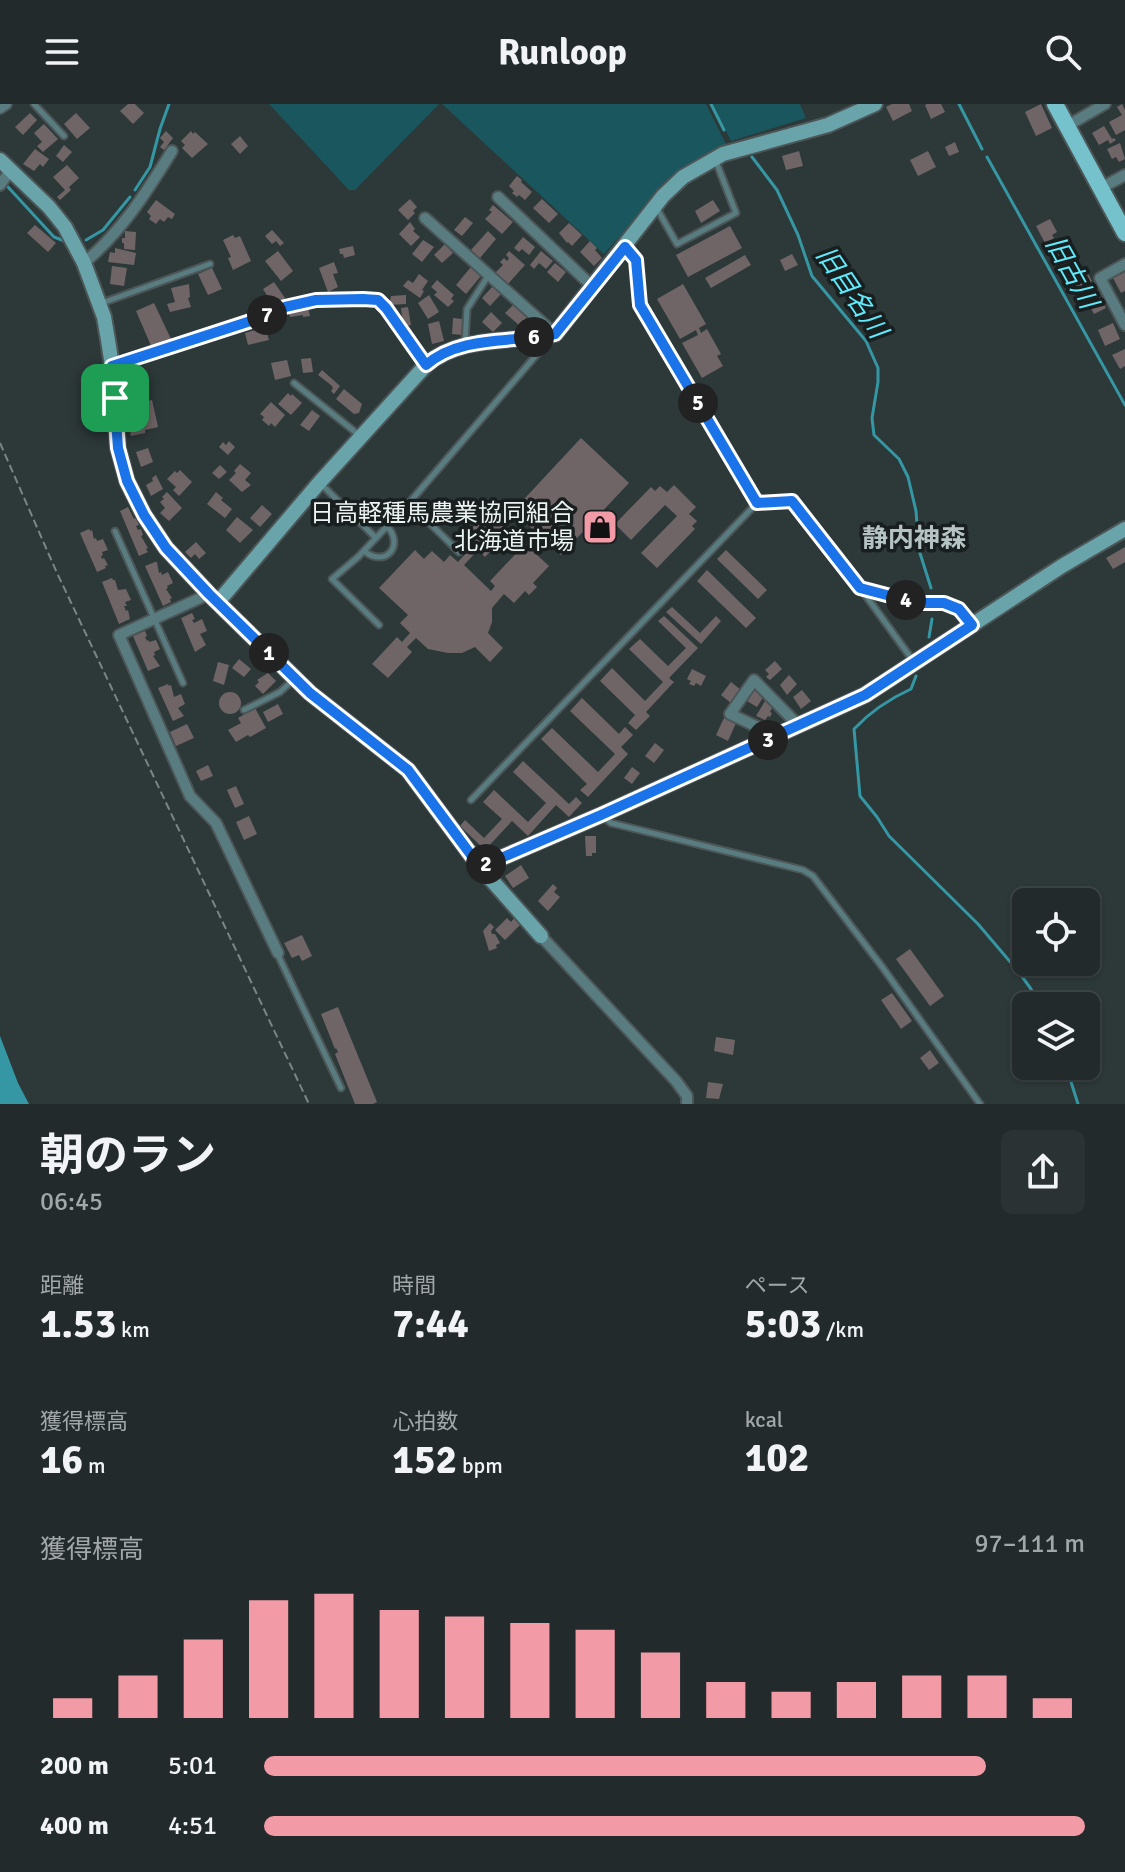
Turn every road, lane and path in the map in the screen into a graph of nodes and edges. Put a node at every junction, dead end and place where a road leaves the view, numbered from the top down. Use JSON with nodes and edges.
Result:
{"nodes":[{"id":1,"x":6,"y":104,"type":"edge"},
{"id":2,"x":34,"y":104,"type":"edge"},
{"id":3,"x":875,"y":104,"type":"edge"},
{"id":4,"x":1055,"y":104,"type":"edge"},
{"id":5,"x":1105,"y":104,"type":"edge"},
{"id":6,"x":0,"y":108,"type":"edge"},
{"id":7,"x":1067,"y":126,"type":"junction"},
{"id":8,"x":64,"y":136,"type":"dead end"},
{"id":9,"x":172,"y":151,"type":"dead end"},
{"id":10,"x":715,"y":159,"type":"junction"},
{"id":11,"x":5,"y":166,"type":"edge"},
{"id":12,"x":1125,"y":175,"type":"edge"},
{"id":13,"x":0,"y":185,"type":"edge"},
{"id":14,"x":1101,"y":188,"type":"junction"},
{"id":15,"x":498,"y":197,"type":"dead end"},
{"id":16,"x":656,"y":207,"type":"junction"},
{"id":17,"x":425,"y":218,"type":"dead end"},
{"id":18,"x":1125,"y":233,"type":"edge"},
{"id":19,"x":625,"y":247,"type":"junction"},
{"id":20,"x":84,"y":263,"type":"junction"},
{"id":21,"x":210,"y":264,"type":"dead end"},
{"id":22,"x":1125,"y":264,"type":"edge"},
{"id":23,"x":488,"y":275,"type":"junction"},
{"id":24,"x":593,"y":287,"type":"junction"},
{"id":25,"x":100,"y":304,"type":"junction"},
{"id":26,"x":1125,"y":325,"type":"edge"},
{"id":27,"x":555,"y":334,"type":"junction"},
{"id":28,"x":465,"y":346,"type":"junction"},
{"id":29,"x":426,"y":365,"type":"junction"},
{"id":30,"x":112,"y":366,"type":"junction"},
{"id":31,"x":294,"y":383,"type":"dead end"},
{"id":32,"x":361,"y":436,"type":"junction"},
{"id":33,"x":0,"y":443,"type":"edge"},
{"id":34,"x":319,"y":483,"type":"junction"},
{"id":35,"x":409,"y":503,"type":"junction"},
{"id":36,"x":757,"y":503,"type":"junction"},
{"id":37,"x":387,"y":526,"type":"junction"},
{"id":38,"x":1125,"y":529,"type":"edge"},
{"id":39,"x":115,"y":531,"type":"dead end"},
{"id":40,"x":376,"y":538,"type":"junction"},
{"id":41,"x":364,"y":551,"type":"junction"},
{"id":42,"x":459,"y":552,"type":"dead end"},
{"id":43,"x":860,"y":588,"type":"junction"},
{"id":44,"x":214,"y":598,"type":"junction"},
{"id":45,"x":155,"y":619,"type":"junction"},
{"id":46,"x":379,"y":625,"type":"dead end"},
{"id":47,"x":972,"y":625,"type":"junction"},
{"id":48,"x":915,"y":663,"type":"junction"},
{"id":49,"x":295,"y":678,"type":"junction"},
{"id":50,"x":183,"y":683,"type":"dead end"},
{"id":51,"x":244,"y":710,"type":"dead end"},
{"id":52,"x":799,"y":726,"type":"junction"},
{"id":53,"x":771,"y":739,"type":"junction"},
{"id":54,"x":471,"y":800,"type":"dead end"},
{"id":55,"x":601,"y":815,"type":"junction"},
{"id":56,"x":480,"y":867,"type":"junction"},
{"id":57,"x":541,"y":936,"type":"joint"},
{"id":58,"x":278,"y":953,"type":"joint"},
{"id":59,"x":341,"y":1088,"type":"dead end"},
{"id":60,"x":309,"y":1104,"type":"edge"},
{"id":61,"x":687,"y":1104,"type":"edge"},
{"id":62,"x":980,"y":1104,"type":"edge"}],
"edges":[{"from":1,"to":6,"type":"street"},
{"from":2,"to":8,"type":"lane"},
{"from":3,"to":10,"type":"street"},
{"from":4,"to":7,"type":"main road"},
{"from":5,"to":7,"type":"street"},
{"from":7,"to":14,"type":"main road"},
{"from":9,"to":20,"type":"street"},
{"from":10,"to":16,"type":"street"},
{"from":10,"to":16,"type":"lane"},
{"from":11,"to":13,"type":"street"},
{"from":11,"to":20,"type":"street"},
{"from":12,"to":14,"type":"street"},
{"from":14,"to":18,"type":"main road"},
{"from":15,"to":24,"type":"street"},
{"from":16,"to":19,"type":"street"},
{"from":17,"to":23,"type":"street"},
{"from":19,"to":24,"type":"street"},
{"from":19,"to":36,"type":"lane"},
{"from":20,"to":25,"type":"street"},
{"from":21,"to":25,"type":"lane"},
{"from":22,"to":26,"type":"street"},
{"from":23,"to":27,"type":"street"},
{"from":23,"to":28,"type":"lane"},
{"from":24,"to":27,"type":"street"},
{"from":25,"to":30,"type":"street"},
{"from":27,"to":28,"type":"street"},
{"from":27,"to":35,"type":"lane"},
{"from":28,"to":29,"type":"street"},
{"from":29,"to":30,"type":"street"},
{"from":29,"to":32,"type":"street"},
{"from":30,"to":44,"type":"street"},
{"from":31,"to":32,"type":"lane"},
{"from":32,"to":34,"type":"street"},
{"from":33,"to":60,"type":"path"},
{"from":34,"to":40,"type":"lane"},
{"from":34,"to":44,"type":"street"},
{"from":35,"to":37,"type":"lane"},
{"from":35,"to":42,"type":"lane"},
{"from":36,"to":43,"type":"lane"},
{"from":36,"to":54,"type":"lane"},
{"from":37,"to":40,"type":"lane"},
{"from":37,"to":41,"type":"lane"},
{"from":38,"to":47,"type":"street"},
{"from":39,"to":45,"type":"lane"},
{"from":40,"to":41,"type":"lane"},
{"from":41,"to":46,"type":"lane"},
{"from":43,"to":47,"type":"lane"},
{"from":43,"to":48,"type":"lane"},
{"from":44,"to":45,"type":"street"},
{"from":44,"to":49,"type":"street"},
{"from":45,"to":50,"type":"lane"},
{"from":45,"to":58,"type":"street"},
{"from":47,"to":48,"type":"street"},
{"from":48,"to":52,"type":"street"},
{"from":49,"to":51,"type":"lane"},
{"from":49,"to":56,"type":"street"},
{"from":52,"to":53,"type":"street"},
{"from":52,"to":53,"type":"street"},
{"from":53,"to":55,"type":"street"},
{"from":55,"to":56,"type":"street"},
{"from":55,"to":62,"type":"lane"},
{"from":56,"to":57,"type":"street"},
{"from":57,"to":61,"type":"street"},
{"from":58,"to":59,"type":"lane"}]}
